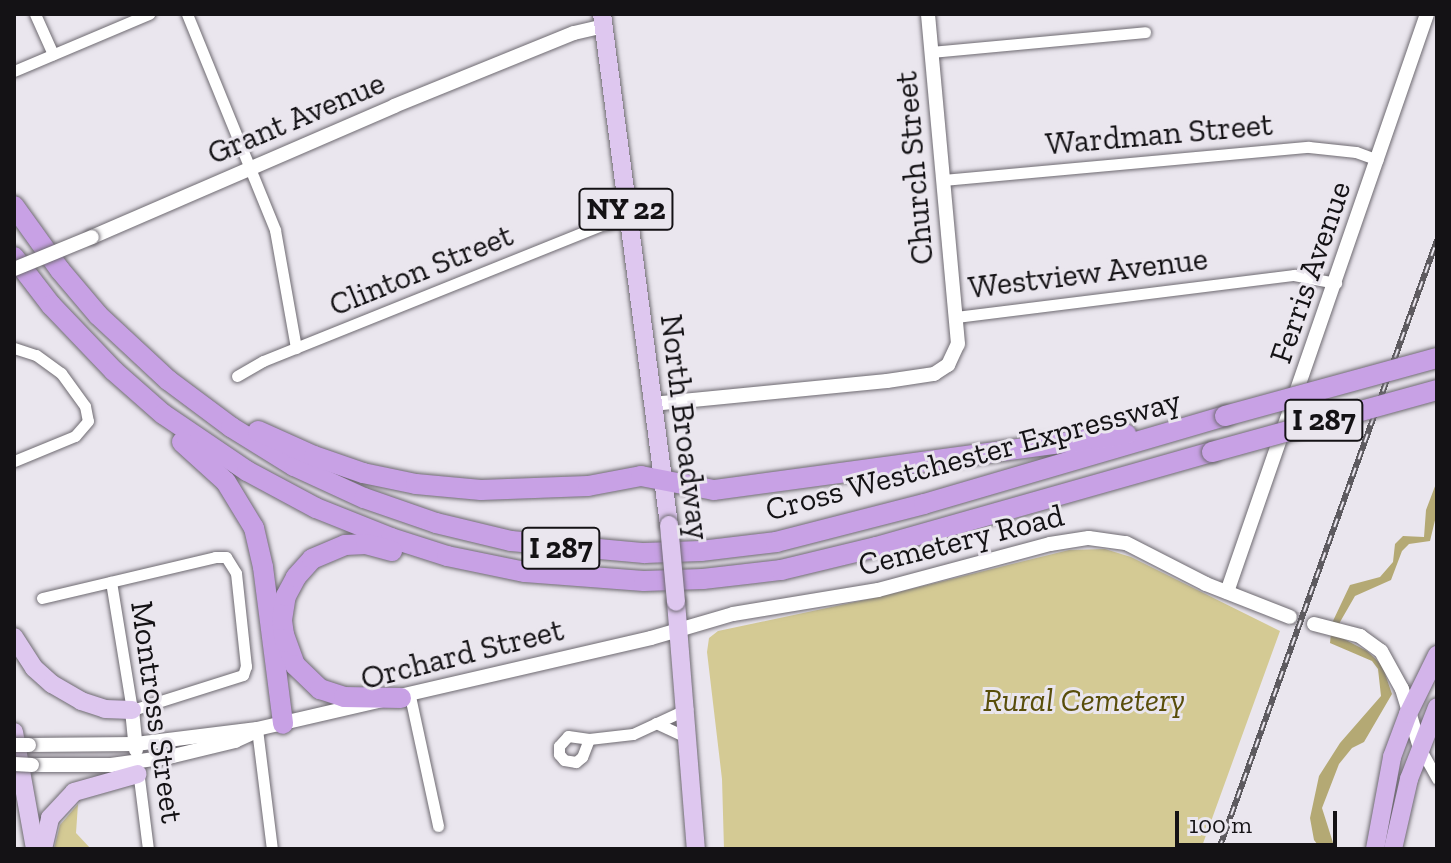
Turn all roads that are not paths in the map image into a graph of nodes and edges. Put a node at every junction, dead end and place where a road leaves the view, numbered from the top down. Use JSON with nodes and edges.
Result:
{"nodes":[{"id":1,"x":35,"y":14,"type":"edge"},
{"id":2,"x":149,"y":14,"type":"edge"},
{"id":3,"x":187,"y":14,"type":"edge"},
{"id":4,"x":928,"y":14,"type":"edge"},
{"id":5,"x":1427,"y":14,"type":"edge"},
{"id":6,"x":603,"y":20,"type":"edge"},
{"id":7,"x":1145,"y":32,"type":"dead end"},
{"id":8,"x":931,"y":52,"type":"junction"},
{"id":9,"x":53,"y":54,"type":"junction"},
{"id":10,"x":14,"y":71,"type":"edge"},
{"id":11,"x":1378,"y":160,"type":"junction"},
{"id":12,"x":250,"y":167,"type":"junction"},
{"id":13,"x":943,"y":180,"type":"junction"},
{"id":14,"x":14,"y":206,"type":"edge"},
{"id":15,"x":628,"y":220,"type":"junction"},
{"id":16,"x":14,"y":257,"type":"edge"},
{"id":17,"x":14,"y":269,"type":"edge"},
{"id":18,"x":1336,"y":283,"type":"junction"},
{"id":19,"x":956,"y":317,"type":"junction"},
{"id":20,"x":14,"y":348,"type":"edge"},
{"id":21,"x":296,"y":348,"type":"junction"},
{"id":22,"x":140,"y":356,"type":"junction"},
{"id":23,"x":1437,"y":358,"type":"edge"},
{"id":24,"x":237,"y":376,"type":"dead end"},
{"id":25,"x":1437,"y":390,"type":"edge"},
{"id":26,"x":652,"y":404,"type":"junction"},
{"id":27,"x":163,"y":414,"type":"junction"},
{"id":28,"x":1218,"y":418,"type":"junction"},
{"id":29,"x":14,"y":461,"type":"edge"},
{"id":30,"x":665,"y":484,"type":"junction"},
{"id":31,"x":411,"y":545,"type":"junction"},
{"id":32,"x":111,"y":582,"type":"junction"},
{"id":33,"x":1227,"y":592,"type":"junction"},
{"id":34,"x":42,"y":598,"type":"dead end"},
{"id":35,"x":1290,"y":617,"type":"tunnel mouth"},
{"id":36,"x":1319,"y":626,"type":"tunnel mouth"},
{"id":37,"x":679,"y":630,"type":"junction"},
{"id":38,"x":283,"y":632,"type":"junction"},
{"id":39,"x":14,"y":637,"type":"edge"},
{"id":40,"x":1437,"y":655,"type":"edge"},
{"id":41,"x":405,"y":697,"type":"junction"},
{"id":42,"x":1437,"y":707,"type":"edge"},
{"id":43,"x":687,"y":709,"type":"junction"},
{"id":44,"x":132,"y":710,"type":"junction"},
{"id":45,"x":1408,"y":714,"type":"junction"},
{"id":46,"x":288,"y":723,"type":"junction"},
{"id":47,"x":656,"y":723,"type":"junction"},
{"id":48,"x":257,"y":729,"type":"junction"},
{"id":49,"x":14,"y":732,"type":"edge"},
{"id":50,"x":589,"y":739,"type":"dead end"},
{"id":51,"x":690,"y":739,"type":"junction"},
{"id":52,"x":136,"y":744,"type":"junction"},
{"id":53,"x":21,"y":745,"type":"edge"},
{"id":54,"x":1420,"y":748,"type":"junction"},
{"id":55,"x":14,"y":764,"type":"edge"},
{"id":56,"x":137,"y":768,"type":"junction"},
{"id":57,"x":1437,"y":779,"type":"edge"},
{"id":58,"x":14,"y":800,"type":"edge"},
{"id":59,"x":438,"y":826,"type":"dead end"},
{"id":60,"x":22,"y":849,"type":"edge"},
{"id":61,"x":35,"y":849,"type":"edge"},
{"id":62,"x":43,"y":849,"type":"edge"},
{"id":63,"x":148,"y":849,"type":"edge"},
{"id":64,"x":272,"y":849,"type":"edge"},
{"id":65,"x":696,"y":849,"type":"edge"},
{"id":66,"x":1375,"y":849,"type":"edge"},
{"id":67,"x":1393,"y":849,"type":"edge"}],
"edges":[{"from":1,"to":9,"type":"street"},
{"from":2,"to":9,"type":"street"},
{"from":3,"to":12,"type":"street"},
{"from":4,"to":8,"type":"street","name":"Church Street"},
{"from":5,"to":11,"type":"street","name":"Ferris Avenue"},
{"from":6,"to":12,"type":"street","name":"Grant Avenue"},
{"from":6,"to":15,"type":"main road","name":"North Broadway","number":"NY 22"},
{"from":7,"to":8,"type":"street"},
{"from":8,"to":13,"type":"street","name":"Church Street"},
{"from":9,"to":10,"type":"street"},
{"from":11,"to":13,"type":"street","name":"Wardman Street"},
{"from":11,"to":18,"type":"street","name":"Ferris Avenue"},
{"from":12,"to":17,"type":"street","name":"Grant Avenue","bridge":true},
{"from":12,"to":21,"type":"street"},
{"from":13,"to":19,"type":"street","name":"Church Street"},
{"from":14,"to":22,"type":"highway","name":"Cross Westchester Expressway","number":"I 287"},
{"from":15,"to":21,"type":"street","name":"Clinton Street"},
{"from":15,"to":26,"type":"main road","name":"North Broadway","number":"NY 22"},
{"from":16,"to":27,"type":"highway","name":"Cross Westchester Expressway","number":"I 287"},
{"from":18,"to":19,"type":"street","name":"Westview Avenue"},
{"from":18,"to":33,"type":"street","name":"Ferris Avenue"},
{"from":19,"to":26,"type":"street","name":"Westview Avenue"},
{"from":20,"to":29,"type":"street"},
{"from":21,"to":24,"type":"street","name":"Clinton Street"},
{"from":22,"to":28,"type":"highway","name":"Cross Westchester Expressway","number":"I 287"},
{"from":22,"to":30,"type":"highway"},
{"from":23,"to":28,"type":"highway","name":"Cross Westchester Expressway","number":"I 287","bridge":true},
{"from":25,"to":31,"type":"highway","name":"Cross Westchester Expressway","number":"I 287","bridge":true},
{"from":26,"to":30,"type":"main road","name":"North Broadway","number":"NY 22"},
{"from":27,"to":31,"type":"highway","name":"Cross Westchester Expressway","number":"I 287"},
{"from":27,"to":46,"type":"highway"},
{"from":28,"to":30,"type":"highway"},
{"from":30,"to":37,"type":"main road","name":"North Broadway","number":"NY 22","bridge":true},
{"from":31,"to":38,"type":"highway"},
{"from":32,"to":34,"type":"street"},
{"from":32,"to":44,"type":"street","name":"Montross Street"},
{"from":32,"to":44,"type":"street"},
{"from":33,"to":35,"type":"street","name":"Cemetery Road"},
{"from":33,"to":37,"type":"street","name":"Cemetery Road"},
{"from":36,"to":45,"type":"street"},
{"from":37,"to":41,"type":"street","name":"Orchard Street"},
{"from":37,"to":43,"type":"main road","name":"North Broadway","number":"NY 22"},
{"from":38,"to":41,"type":"highway"},
{"from":38,"to":46,"type":"highway"},
{"from":39,"to":44,"type":"main road"},
{"from":40,"to":45,"type":"highway"},
{"from":41,"to":46,"type":"street","name":"Orchard Street"},
{"from":41,"to":59,"type":"street"},
{"from":42,"to":54,"type":"highway"},
{"from":43,"to":47,"type":"street"},
{"from":43,"to":51,"type":"main road","name":"North Broadway","number":"NY 22"},
{"from":44,"to":52,"type":"street","name":"Montross Street"},
{"from":45,"to":54,"type":"street"},
{"from":45,"to":66,"type":"highway"},
{"from":46,"to":48,"type":"street","name":"Orchard Street"},
{"from":47,"to":50,"type":"street"},
{"from":47,"to":51,"type":"street"},
{"from":48,"to":52,"type":"street","name":"Orchard Street"},
{"from":48,"to":56,"type":"street","name":"Orchard Street"},
{"from":48,"to":64,"type":"street"},
{"from":49,"to":61,"type":"main road"},
{"from":51,"to":65,"type":"main road","name":"North Broadway","number":"NY 22"},
{"from":52,"to":53,"type":"street","name":"Orchard Street"},
{"from":52,"to":56,"type":"street","name":"Montross Street"},
{"from":54,"to":57,"type":"street"},
{"from":54,"to":67,"type":"highway"},
{"from":55,"to":56,"type":"street","bridge":true},
{"from":56,"to":62,"type":"main road"},
{"from":56,"to":63,"type":"street","name":"Montross Street"},
{"from":58,"to":60,"type":"main road"}]}
